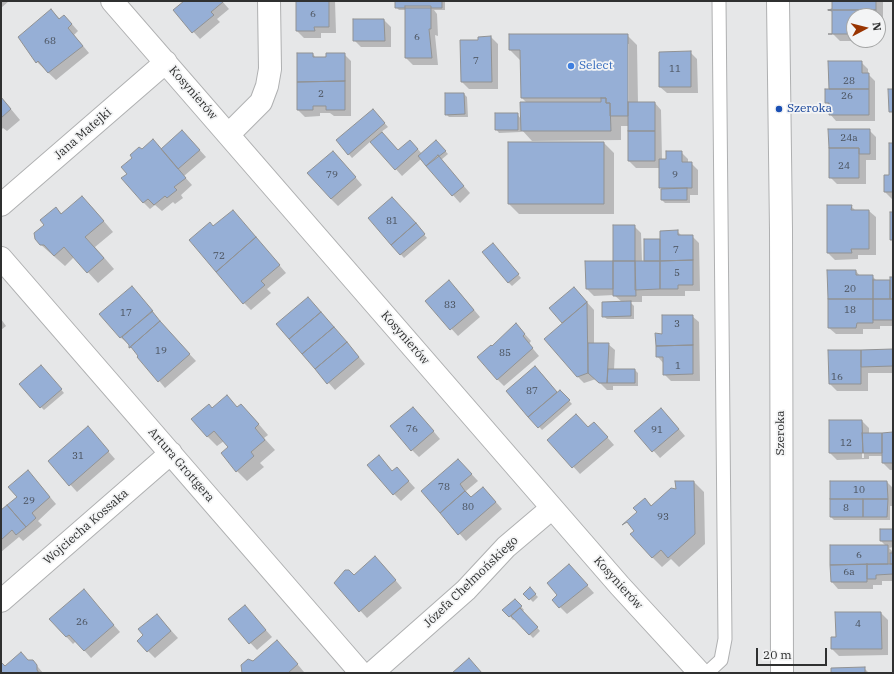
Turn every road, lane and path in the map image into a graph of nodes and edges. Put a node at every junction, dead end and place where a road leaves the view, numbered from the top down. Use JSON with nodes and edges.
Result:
{"nodes":[{"id":1,"x":112,"y":1,"type":"edge"},
{"id":2,"x":269,"y":1,"type":"edge"},
{"id":3,"x":719,"y":1,"type":"edge"},
{"id":4,"x":778,"y":1,"type":"edge"},
{"id":5,"x":166,"y":62,"type":"junction"},
{"id":6,"x":229,"y":134,"type":"junction"},
{"id":7,"x":1,"y":205,"type":"edge"},
{"id":8,"x":1,"y":258,"type":"edge"},
{"id":9,"x":171,"y":453,"type":"junction"},
{"id":10,"x":552,"y":508,"type":"junction"},
{"id":11,"x":1,"y":600,"type":"edge"},
{"id":12,"x":361,"y":673,"type":"edge"},
{"id":13,"x":372,"y":673,"type":"edge"},
{"id":14,"x":700,"y":673,"type":"edge"},
{"id":15,"x":707,"y":673,"type":"edge"},
{"id":16,"x":782,"y":673,"type":"edge"}],
"edges":[{"from":1,"to":5,"type":"street","name":"Kosynierów"},
{"from":2,"to":6,"type":"street"},
{"from":3,"to":15,"type":"lane"},
{"from":4,"to":16,"type":"street","name":"Szeroka"},
{"from":5,"to":6,"type":"street","name":"Kosynierów"},
{"from":5,"to":7,"type":"street","name":"Jana Matejki"},
{"from":6,"to":10,"type":"street","name":"Kosynierów"},
{"from":8,"to":9,"type":"street","name":"Artura Grottgera"},
{"from":9,"to":11,"type":"street","name":"Wojciecha Kossaka"},
{"from":9,"to":12,"type":"street","name":"Artura Grottgera"},
{"from":10,"to":13,"type":"street","name":"Józefa Chełmońskiego"},
{"from":10,"to":14,"type":"street","name":"Kosynierów"}]}
